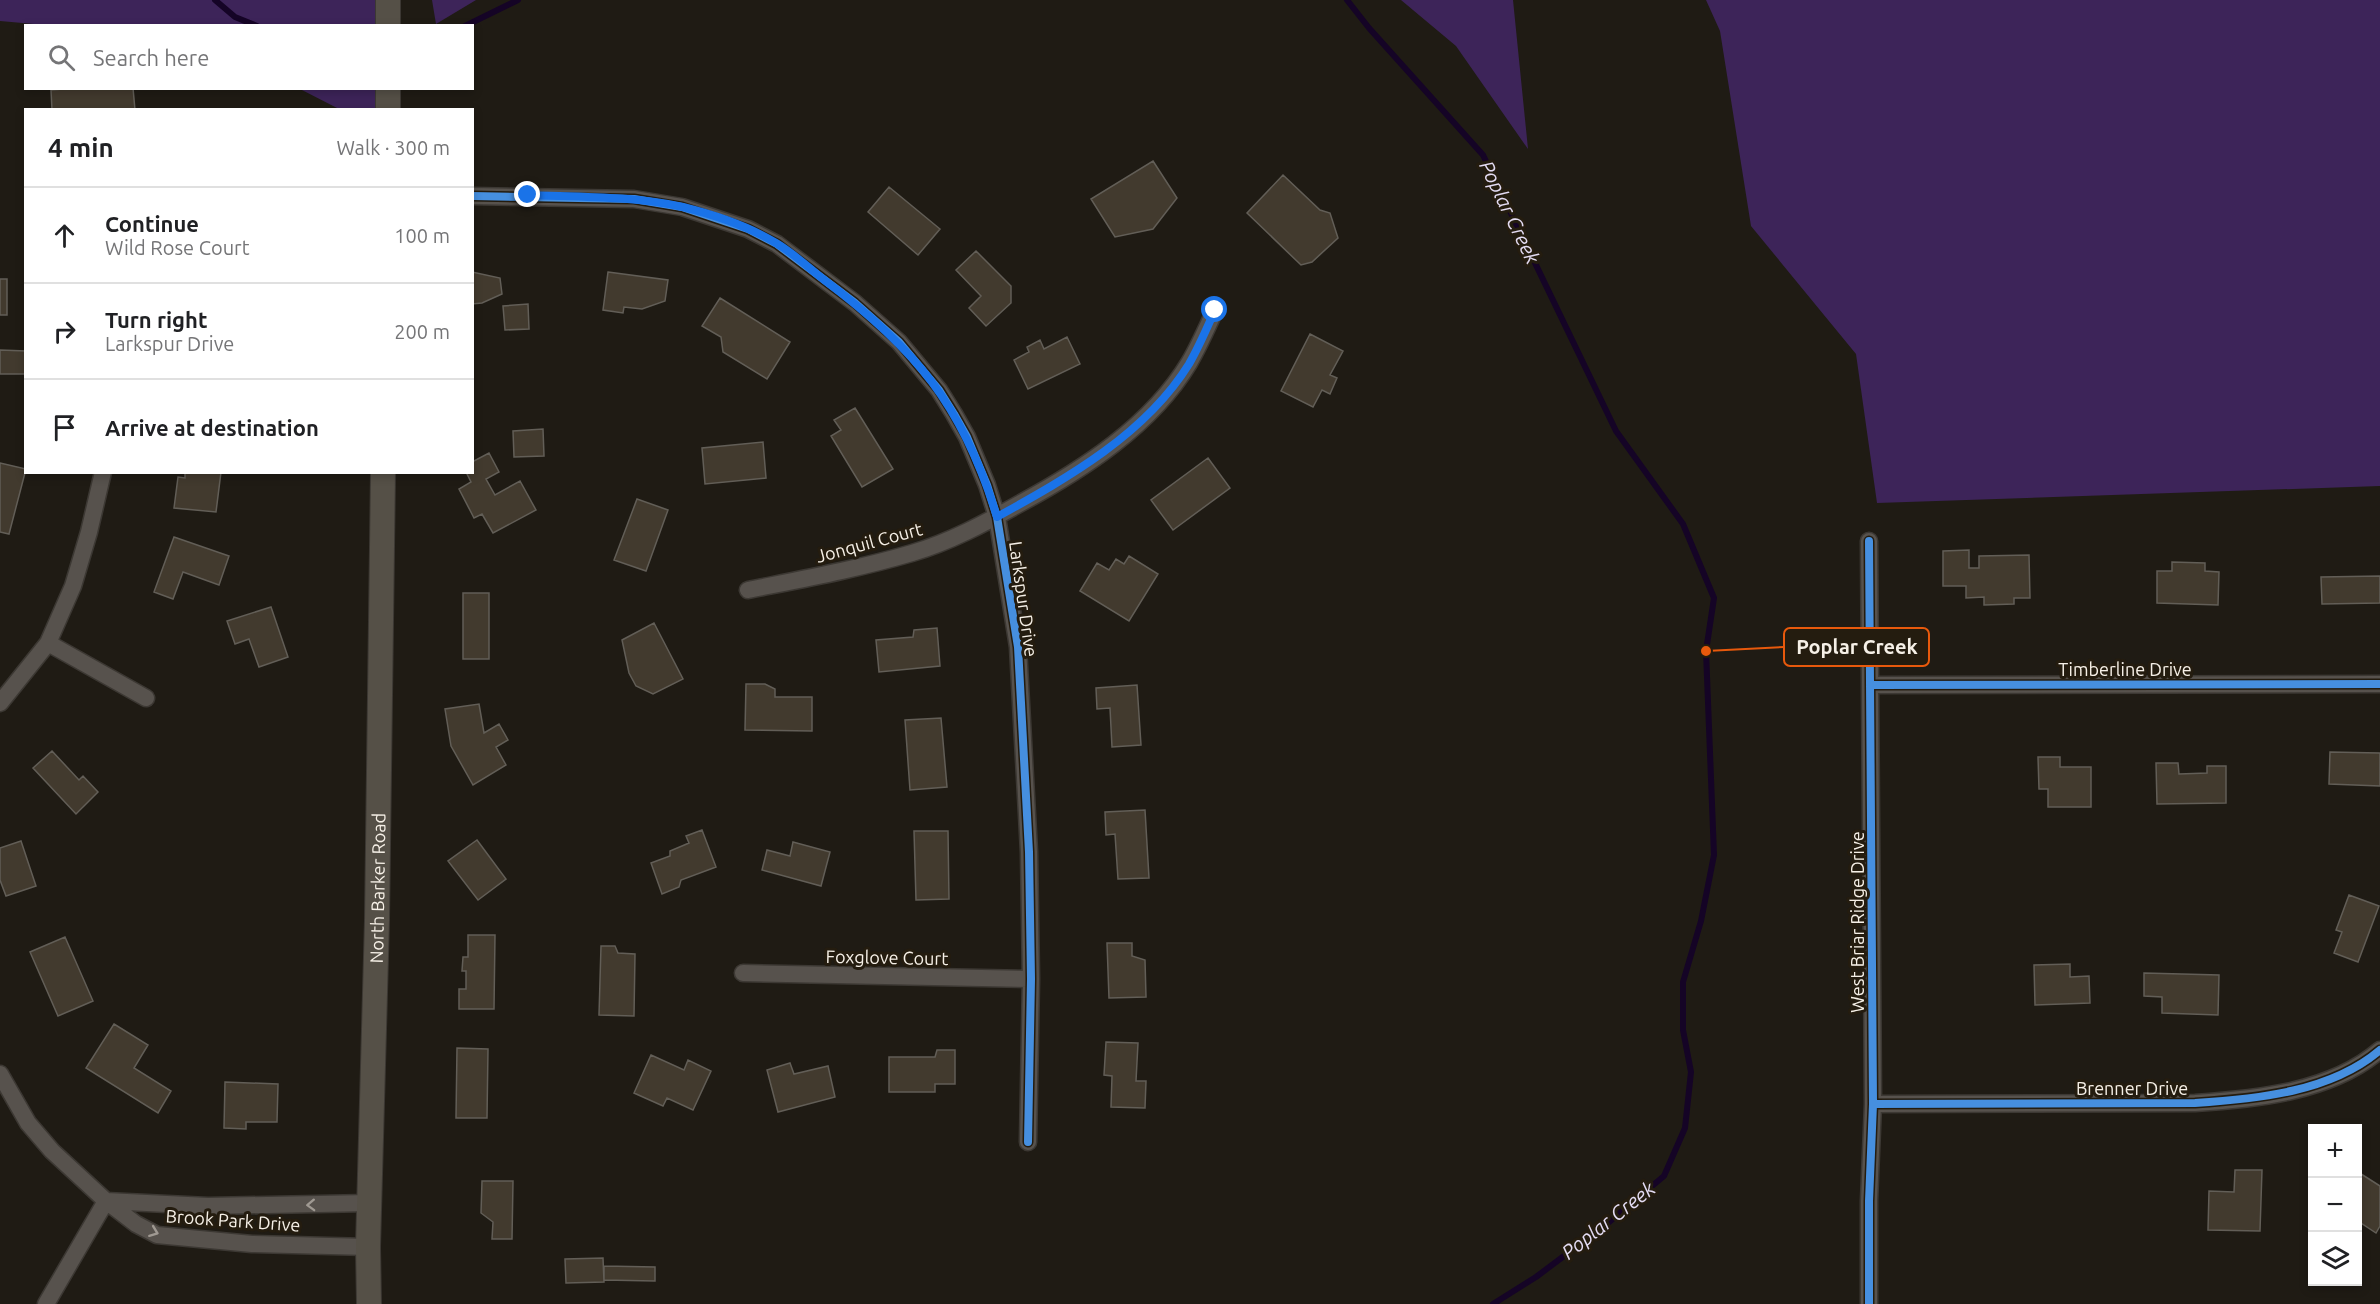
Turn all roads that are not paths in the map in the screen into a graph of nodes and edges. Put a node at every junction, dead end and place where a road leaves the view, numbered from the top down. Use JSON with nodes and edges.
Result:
{"nodes":[{"id":1,"x":388,"y":0,"type":"edge"},
{"id":2,"x":388,"y":24,"type":"edge"},
{"id":3,"x":388,"y":90,"type":"edge"},
{"id":4,"x":388,"y":108,"type":"edge"},
{"id":5,"x":474,"y":196,"type":"edge"},
{"id":6,"x":1215,"y":310,"type":"dead end"},
{"id":7,"x":103,"y":474,"type":"edge"},
{"id":8,"x":383,"y":474,"type":"edge"},
{"id":9,"x":997,"y":517,"type":"junction"},
{"id":10,"x":1869,"y":541,"type":"dead end"},
{"id":11,"x":748,"y":590,"type":"dead end"},
{"id":12,"x":48,"y":643,"type":"junction"},
{"id":13,"x":2380,"y":684,"type":"edge"},
{"id":14,"x":1871,"y":685,"type":"junction"},
{"id":15,"x":146,"y":698,"type":"dead end"},
{"id":16,"x":0,"y":704,"type":"edge"},
{"id":17,"x":743,"y":973,"type":"dead end"},
{"id":18,"x":1031,"y":979,"type":"junction"},
{"id":19,"x":2380,"y":1050,"type":"edge"},
{"id":20,"x":0,"y":1074,"type":"edge"},
{"id":21,"x":1873,"y":1104,"type":"junction"},
{"id":22,"x":1028,"y":1142,"type":"dead end"},
{"id":23,"x":105,"y":1201,"type":"junction"},
{"id":24,"x":369,"y":1203,"type":"junction"},
{"id":25,"x":368,"y":1247,"type":"junction"},
{"id":26,"x":46,"y":1304,"type":"edge"},
{"id":27,"x":369,"y":1304,"type":"edge"},
{"id":28,"x":1869,"y":1304,"type":"edge"}],
"edges":[{"from":1,"to":2,"type":"main road"},
{"from":3,"to":4,"type":"main road"},
{"from":5,"to":9,"type":"street","name":"Larkspur Drive"},
{"from":6,"to":9,"type":"street","name":"Jonquil Court"},
{"from":7,"to":12,"type":"street"},
{"from":8,"to":24,"type":"main road","name":"North Barker Road"},
{"from":9,"to":11,"type":"street","name":"Jonquil Court"},
{"from":9,"to":18,"type":"street","name":"Larkspur Drive"},
{"from":10,"to":14,"type":"street","name":"West Briar Ridge Drive"},
{"from":12,"to":15,"type":"street"},
{"from":12,"to":16,"type":"street"},
{"from":13,"to":14,"type":"street","name":"Timberline Drive"},
{"from":14,"to":21,"type":"street","name":"West Briar Ridge Drive"},
{"from":17,"to":18,"type":"street","name":"Foxglove Court"},
{"from":18,"to":22,"type":"street","name":"Larkspur Drive"},
{"from":19,"to":21,"type":"street","name":"Brenner Drive"},
{"from":20,"to":23,"type":"street","name":"Brook Park Drive"},
{"from":21,"to":28,"type":"street","name":"West Briar Ridge Drive"},
{"from":24,"to":23,"type":"street","name":"Brook Park Drive","one_way":true},
{"from":23,"to":25,"type":"street","name":"Brook Park Drive","one_way":true},
{"from":23,"to":26,"type":"street"},
{"from":24,"to":25,"type":"main road","name":"North Barker Road"},
{"from":25,"to":27,"type":"main road","name":"North Barker Road"}]}
